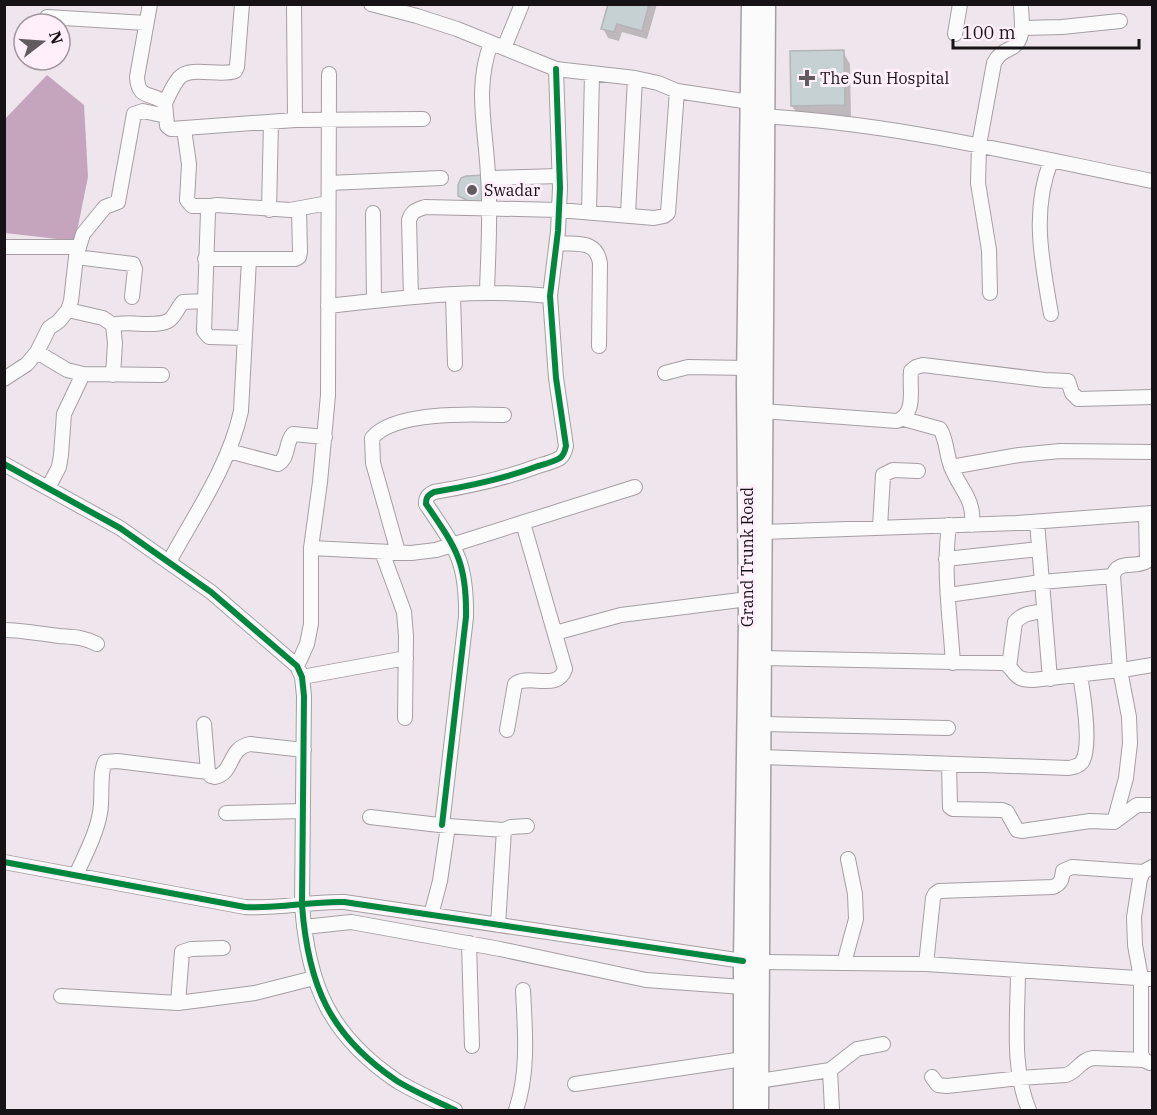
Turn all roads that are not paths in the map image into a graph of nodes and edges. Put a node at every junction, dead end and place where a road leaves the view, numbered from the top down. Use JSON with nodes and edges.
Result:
{"nodes":[{"id":1,"x":150,"y":4,"type":"edge"},
{"id":2,"x":242,"y":4,"type":"edge"},
{"id":3,"x":294,"y":4,"type":"edge"},
{"id":4,"x":371,"y":4,"type":"edge"},
{"id":5,"x":522,"y":4,"type":"edge"},
{"id":6,"x":751,"y":4,"type":"edge"},
{"id":7,"x":766,"y":4,"type":"edge"},
{"id":8,"x":960,"y":4,"type":"edge"},
{"id":9,"x":1021,"y":4,"type":"edge"},
{"id":10,"x":72,"y":19,"type":"edge"},
{"id":11,"x":1120,"y":21,"type":"dead end"},
{"id":12,"x":146,"y":23,"type":"junction"},
{"id":13,"x":1022,"y":28,"type":"junction"},
{"id":14,"x":955,"y":34,"type":"dead end"},
{"id":15,"x":498,"y":46,"type":"junction"},
{"id":16,"x":556,"y":69,"type":"junction"},
{"id":17,"x":328,"y":74,"type":"dead end"},
{"id":18,"x":592,"y":74,"type":"junction"},
{"id":19,"x":635,"y":78,"type":"junction"},
{"id":20,"x":677,"y":91,"type":"junction"},
{"id":21,"x":165,"y":109,"type":"junction"},
{"id":22,"x":755,"y":111,"type":"junction"},
{"id":23,"x":423,"y":119,"type":"dead end"},
{"id":24,"x":295,"y":120,"type":"junction"},
{"id":25,"x":329,"y":121,"type":"junction"},
{"id":26,"x":271,"y":122,"type":"junction"},
{"id":27,"x":184,"y":129,"type":"junction"},
{"id":28,"x":979,"y":145,"type":"junction"},
{"id":29,"x":1051,"y":161,"type":"junction"},
{"id":30,"x":559,"y":176,"type":"junction"},
{"id":31,"x":441,"y":178,"type":"dead end"},
{"id":32,"x":489,"y":178,"type":"junction"},
{"id":33,"x":1152,"y":181,"type":"edge"},
{"id":34,"x":328,"y":183,"type":"junction"},
{"id":35,"x":328,"y":202,"type":"junction"},
{"id":36,"x":211,"y":206,"type":"junction"},
{"id":37,"x":300,"y":209,"type":"junction"},
{"id":38,"x":489,"y":209,"type":"junction"},
{"id":39,"x":269,"y":210,"type":"junction"},
{"id":40,"x":559,"y":210,"type":"junction"},
{"id":41,"x":589,"y":212,"type":"junction"},
{"id":42,"x":373,"y":213,"type":"dead end"},
{"id":43,"x":628,"y":214,"type":"junction"},
{"id":44,"x":557,"y":243,"type":"junction"},
{"id":45,"x":4,"y":247,"type":"edge"},
{"id":46,"x":77,"y":252,"type":"junction"},
{"id":47,"x":205,"y":259,"type":"junction"},
{"id":48,"x":249,"y":259,"type":"junction"},
{"id":49,"x":487,"y":292,"type":"junction"},
{"id":50,"x":990,"y":293,"type":"dead end"},
{"id":51,"x":453,"y":295,"type":"junction"},
{"id":52,"x":550,"y":296,"type":"junction"},
{"id":53,"x":132,"y":297,"type":"dead end"},
{"id":54,"x":411,"y":297,"type":"junction"},
{"id":55,"x":204,"y":300,"type":"junction"},
{"id":56,"x":374,"y":301,"type":"junction"},
{"id":57,"x":328,"y":306,"type":"junction"},
{"id":58,"x":68,"y":310,"type":"junction"},
{"id":59,"x":1051,"y":314,"type":"dead end"},
{"id":60,"x":113,"y":325,"type":"junction"},
{"id":61,"x":245,"y":338,"type":"junction"},
{"id":62,"x":599,"y":346,"type":"dead end"},
{"id":63,"x":37,"y":352,"type":"junction"},
{"id":64,"x":455,"y":364,"type":"dead end"},
{"id":65,"x":747,"y":368,"type":"junction"},
{"id":66,"x":664,"y":373,"type":"dead end"},
{"id":67,"x":83,"y":374,"type":"junction"},
{"id":68,"x":113,"y":375,"type":"junction"},
{"id":69,"x":162,"y":375,"type":"dead end"},
{"id":70,"x":4,"y":379,"type":"edge"},
{"id":71,"x":1152,"y":397,"type":"edge"},
{"id":72,"x":762,"y":411,"type":"junction"},
{"id":73,"x":504,"y":415,"type":"dead end"},
{"id":74,"x":904,"y":419,"type":"junction"},
{"id":75,"x":325,"y":437,"type":"junction"},
{"id":76,"x":229,"y":451,"type":"junction"},
{"id":77,"x":1152,"y":452,"type":"edge"},
{"id":78,"x":4,"y":464,"type":"edge"},
{"id":79,"x":951,"y":467,"type":"junction"},
{"id":80,"x":918,"y":471,"type":"dead end"},
{"id":81,"x":635,"y":487,"type":"dead end"},
{"id":82,"x":48,"y":488,"type":"junction"},
{"id":83,"x":1149,"y":513,"type":"edge"},
{"id":84,"x":1036,"y":522,"type":"junction"},
{"id":85,"x":523,"y":524,"type":"junction"},
{"id":86,"x":949,"y":525,"type":"junction"},
{"id":87,"x":972,"y":525,"type":"junction"},
{"id":88,"x":880,"y":527,"type":"junction"},
{"id":89,"x":762,"y":532,"type":"junction"},
{"id":90,"x":454,"y":546,"type":"junction"},
{"id":91,"x":311,"y":548,"type":"junction"},
{"id":92,"x":1039,"y":549,"type":"junction"},
{"id":93,"x":382,"y":552,"type":"junction"},
{"id":94,"x":398,"y":552,"type":"junction"},
{"id":95,"x":946,"y":559,"type":"junction"},
{"id":96,"x":169,"y":562,"type":"junction"},
{"id":97,"x":1113,"y":576,"type":"junction"},
{"id":98,"x":1041,"y":582,"type":"junction"},
{"id":99,"x":948,"y":595,"type":"junction"},
{"id":100,"x":748,"y":598,"type":"junction"},
{"id":101,"x":1043,"y":611,"type":"junction"},
{"id":102,"x":4,"y":630,"type":"edge"},
{"id":103,"x":555,"y":633,"type":"junction"},
{"id":104,"x":97,"y":644,"type":"dead end"},
{"id":105,"x":406,"y":658,"type":"junction"},
{"id":106,"x":761,"y":658,"type":"junction"},
{"id":107,"x":953,"y":663,"type":"junction"},
{"id":108,"x":1152,"y":665,"type":"edge"},
{"id":109,"x":1010,"y":667,"type":"junction"},
{"id":110,"x":1120,"y":670,"type":"junction"},
{"id":111,"x":299,"y":672,"type":"junction"},
{"id":112,"x":1080,"y":675,"type":"junction"},
{"id":113,"x":1050,"y":679,"type":"junction"},
{"id":114,"x":405,"y":718,"type":"dead end"},
{"id":115,"x":204,"y":724,"type":"dead end"},
{"id":116,"x":760,"y":724,"type":"junction"},
{"id":117,"x":948,"y":728,"type":"dead end"},
{"id":118,"x":507,"y":730,"type":"dead end"},
{"id":119,"x":304,"y":750,"type":"junction"},
{"id":120,"x":760,"y":757,"type":"junction"},
{"id":121,"x":949,"y":764,"type":"junction"},
{"id":122,"x":208,"y":772,"type":"junction"},
{"id":123,"x":1152,"y":805,"type":"edge"},
{"id":124,"x":303,"y":811,"type":"junction"},
{"id":125,"x":226,"y":813,"type":"dead end"},
{"id":126,"x":370,"y":817,"type":"dead end"},
{"id":127,"x":1114,"y":822,"type":"junction"},
{"id":128,"x":445,"y":826,"type":"junction"},
{"id":129,"x":527,"y":826,"type":"dead end"},
{"id":130,"x":504,"y":830,"type":"junction"},
{"id":131,"x":848,"y":859,"type":"dead end"},
{"id":132,"x":4,"y":861,"type":"edge"},
{"id":133,"x":1148,"y":870,"type":"edge"},
{"id":134,"x":76,"y":875,"type":"junction"},
{"id":135,"x":302,"y":905,"type":"junction"},
{"id":136,"x":431,"y":915,"type":"junction"},
{"id":137,"x":498,"y":925,"type":"junction"},
{"id":138,"x":304,"y":927,"type":"junction"},
{"id":139,"x":469,"y":943,"type":"junction"},
{"id":140,"x":223,"y":948,"type":"dead end"},
{"id":141,"x":751,"y":962,"type":"junction"},
{"id":142,"x":844,"y":963,"type":"junction"},
{"id":143,"x":926,"y":964,"type":"junction"},
{"id":144,"x":1018,"y":970,"type":"junction"},
{"id":145,"x":314,"y":978,"type":"junction"},
{"id":146,"x":1147,"y":979,"type":"edge"},
{"id":147,"x":743,"y":987,"type":"junction"},
{"id":148,"x":523,"y":990,"type":"dead end"},
{"id":149,"x":61,"y":996,"type":"dead end"},
{"id":150,"x":1143,"y":1001,"type":"edge"},
{"id":151,"x":178,"y":1003,"type":"junction"},
{"id":152,"x":883,"y":1044,"type":"dead end"},
{"id":153,"x":472,"y":1046,"type":"dead end"},
{"id":154,"x":743,"y":1059,"type":"junction"},
{"id":155,"x":1148,"y":1062,"type":"edge"},
{"id":156,"x":830,"y":1070,"type":"junction"},
{"id":157,"x":932,"y":1077,"type":"dead end"},
{"id":158,"x":1020,"y":1078,"type":"junction"},
{"id":159,"x":759,"y":1081,"type":"junction"},
{"id":160,"x":574,"y":1084,"type":"dead end"},
{"id":161,"x":455,"y":1110,"type":"edge"},
{"id":162,"x":516,"y":1110,"type":"edge"},
{"id":163,"x":743,"y":1110,"type":"edge"},
{"id":164,"x":759,"y":1110,"type":"edge"},
{"id":165,"x":832,"y":1110,"type":"edge"},
{"id":166,"x":1029,"y":1110,"type":"edge"}],
"edges":[{"from":1,"to":12,"type":"street"},
{"from":2,"to":21,"type":"street"},
{"from":3,"to":24,"type":"street"},
{"from":4,"to":15,"type":"street"},
{"from":5,"to":15,"type":"street"},
{"from":6,"to":22,"type":"main road","name":"Grand Trunk Road"},
{"from":7,"to":22,"type":"main road","name":"Grand Trunk Road"},
{"from":8,"to":14,"type":"street"},
{"from":9,"to":13,"type":"street"},
{"from":10,"to":12,"type":"street"},
{"from":11,"to":13,"type":"street"},
{"from":12,"to":21,"type":"street"},
{"from":13,"to":28,"type":"street"},
{"from":15,"to":16,"type":"street"},
{"from":15,"to":32,"type":"street"},
{"from":16,"to":18,"type":"street"},
{"from":16,"to":30,"type":"street"},
{"from":17,"to":25,"type":"street"},
{"from":18,"to":19,"type":"street"},
{"from":18,"to":41,"type":"street"},
{"from":19,"to":20,"type":"street"},
{"from":19,"to":43,"type":"street"},
{"from":20,"to":22,"type":"street"},
{"from":20,"to":43,"type":"street"},
{"from":21,"to":27,"type":"street"},
{"from":21,"to":46,"type":"street"},
{"from":22,"to":28,"type":"street"},
{"from":22,"to":65,"type":"main road","name":"Grand Trunk Road"},
{"from":22,"to":72,"type":"main road","name":"Grand Trunk Road"},
{"from":23,"to":25,"type":"street"},
{"from":24,"to":25,"type":"street"},
{"from":24,"to":26,"type":"street"},
{"from":25,"to":34,"type":"street"},
{"from":26,"to":27,"type":"street"},
{"from":26,"to":39,"type":"street"},
{"from":27,"to":36,"type":"street"},
{"from":28,"to":29,"type":"street"},
{"from":28,"to":50,"type":"street"},
{"from":29,"to":33,"type":"street"},
{"from":29,"to":59,"type":"street"},
{"from":30,"to":32,"type":"street"},
{"from":30,"to":40,"type":"street"},
{"from":31,"to":34,"type":"street"},
{"from":32,"to":38,"type":"street"},
{"from":34,"to":35,"type":"street"},
{"from":35,"to":37,"type":"street"},
{"from":35,"to":57,"type":"street"},
{"from":36,"to":39,"type":"street"},
{"from":36,"to":47,"type":"street"},
{"from":37,"to":39,"type":"street"},
{"from":37,"to":48,"type":"street"},
{"from":38,"to":40,"type":"street"},
{"from":38,"to":49,"type":"street"},
{"from":38,"to":54,"type":"street"},
{"from":40,"to":41,"type":"street"},
{"from":40,"to":44,"type":"street"},
{"from":41,"to":43,"type":"street"},
{"from":42,"to":56,"type":"street"},
{"from":44,"to":52,"type":"street"},
{"from":44,"to":62,"type":"street"},
{"from":45,"to":46,"type":"street"},
{"from":46,"to":53,"type":"street"},
{"from":46,"to":58,"type":"street"},
{"from":47,"to":48,"type":"street"},
{"from":47,"to":55,"type":"street"},
{"from":48,"to":61,"type":"street"},
{"from":49,"to":51,"type":"street"},
{"from":49,"to":52,"type":"street"},
{"from":51,"to":54,"type":"street"},
{"from":51,"to":64,"type":"street"},
{"from":52,"to":90,"type":"street"},
{"from":54,"to":56,"type":"street"},
{"from":55,"to":60,"type":"street"},
{"from":55,"to":61,"type":"street"},
{"from":56,"to":57,"type":"street"},
{"from":57,"to":75,"type":"street"},
{"from":58,"to":60,"type":"street"},
{"from":58,"to":63,"type":"street"},
{"from":60,"to":68,"type":"street"},
{"from":61,"to":76,"type":"street"},
{"from":63,"to":67,"type":"street"},
{"from":63,"to":70,"type":"street"},
{"from":65,"to":66,"type":"street"},
{"from":65,"to":100,"type":"main road","name":"Grand Trunk Road"},
{"from":67,"to":68,"type":"street"},
{"from":67,"to":82,"type":"street"},
{"from":68,"to":69,"type":"street"},
{"from":71,"to":74,"type":"street"},
{"from":72,"to":74,"type":"street"},
{"from":72,"to":89,"type":"main road","name":"Grand Trunk Road"},
{"from":73,"to":94,"type":"street"},
{"from":74,"to":79,"type":"street"},
{"from":75,"to":76,"type":"street"},
{"from":75,"to":91,"type":"street"},
{"from":76,"to":96,"type":"street"},
{"from":77,"to":79,"type":"street"},
{"from":78,"to":82,"type":"street"},
{"from":79,"to":87,"type":"street"},
{"from":80,"to":88,"type":"street"},
{"from":81,"to":85,"type":"street"},
{"from":82,"to":96,"type":"street"},
{"from":83,"to":84,"type":"street"},
{"from":83,"to":97,"type":"street"},
{"from":84,"to":87,"type":"street"},
{"from":84,"to":92,"type":"street"},
{"from":85,"to":90,"type":"street"},
{"from":85,"to":103,"type":"street"},
{"from":86,"to":87,"type":"street"},
{"from":86,"to":88,"type":"street"},
{"from":86,"to":95,"type":"street"},
{"from":88,"to":89,"type":"street"},
{"from":89,"to":106,"type":"main road","name":"Grand Trunk Road"},
{"from":90,"to":94,"type":"street"},
{"from":90,"to":128,"type":"street"},
{"from":91,"to":93,"type":"street"},
{"from":91,"to":111,"type":"street"},
{"from":92,"to":95,"type":"street"},
{"from":92,"to":98,"type":"street"},
{"from":93,"to":94,"type":"street"},
{"from":93,"to":105,"type":"street"},
{"from":95,"to":99,"type":"street"},
{"from":96,"to":111,"type":"street"},
{"from":97,"to":98,"type":"street"},
{"from":97,"to":110,"type":"street"},
{"from":98,"to":99,"type":"street"},
{"from":98,"to":101,"type":"street"},
{"from":99,"to":107,"type":"street"},
{"from":100,"to":103,"type":"street"},
{"from":100,"to":141,"type":"main road","name":"Grand Trunk Road"},
{"from":101,"to":109,"type":"street"},
{"from":101,"to":113,"type":"street"},
{"from":102,"to":104,"type":"street"},
{"from":103,"to":118,"type":"street"},
{"from":105,"to":111,"type":"street"},
{"from":105,"to":114,"type":"street"},
{"from":106,"to":107,"type":"street"},
{"from":106,"to":116,"type":"main road","name":"Grand Trunk Road"},
{"from":107,"to":109,"type":"street"},
{"from":108,"to":110,"type":"street"},
{"from":109,"to":113,"type":"street"},
{"from":110,"to":112,"type":"street"},
{"from":110,"to":127,"type":"street"},
{"from":111,"to":119,"type":"street"},
{"from":112,"to":113,"type":"street"},
{"from":112,"to":121,"type":"street"},
{"from":115,"to":122,"type":"street"},
{"from":116,"to":117,"type":"street"},
{"from":116,"to":120,"type":"main road","name":"Grand Trunk Road"},
{"from":119,"to":122,"type":"street"},
{"from":119,"to":124,"type":"street"},
{"from":120,"to":121,"type":"street"},
{"from":120,"to":141,"type":"main road","name":"Grand Trunk Road"},
{"from":121,"to":127,"type":"street"},
{"from":122,"to":134,"type":"street"},
{"from":123,"to":127,"type":"street"},
{"from":124,"to":125,"type":"street"},
{"from":124,"to":135,"type":"street"},
{"from":126,"to":128,"type":"street"},
{"from":128,"to":130,"type":"street"},
{"from":128,"to":136,"type":"street"},
{"from":129,"to":130,"type":"street"},
{"from":130,"to":137,"type":"street"},
{"from":131,"to":142,"type":"street"},
{"from":132,"to":134,"type":"street"},
{"from":133,"to":143,"type":"street"},
{"from":133,"to":146,"type":"street"},
{"from":134,"to":135,"type":"street"},
{"from":135,"to":136,"type":"street"},
{"from":135,"to":138,"type":"street"},
{"from":136,"to":137,"type":"street"},
{"from":137,"to":141,"type":"street"},
{"from":138,"to":139,"type":"street"},
{"from":138,"to":145,"type":"street"},
{"from":139,"to":147,"type":"street"},
{"from":139,"to":153,"type":"street"},
{"from":140,"to":151,"type":"street"},
{"from":141,"to":142,"type":"street"},
{"from":141,"to":147,"type":"main road","name":"Grand Trunk Road"},
{"from":141,"to":159,"type":"main road","name":"Grand Trunk Road"},
{"from":142,"to":143,"type":"street"},
{"from":143,"to":144,"type":"street"},
{"from":144,"to":146,"type":"street"},
{"from":144,"to":158,"type":"street"},
{"from":145,"to":151,"type":"street"},
{"from":145,"to":161,"type":"street"},
{"from":146,"to":150,"type":"street"},
{"from":147,"to":154,"type":"main road","name":"Grand Trunk Road"},
{"from":148,"to":162,"type":"street"},
{"from":149,"to":151,"type":"street"},
{"from":150,"to":155,"type":"street"},
{"from":152,"to":156,"type":"street"},
{"from":154,"to":160,"type":"street"},
{"from":154,"to":163,"type":"main road","name":"Grand Trunk Road"},
{"from":155,"to":158,"type":"street"},
{"from":156,"to":159,"type":"street"},
{"from":156,"to":165,"type":"street"},
{"from":157,"to":158,"type":"street"},
{"from":158,"to":166,"type":"street"},
{"from":159,"to":164,"type":"main road","name":"Grand Trunk Road"}]}
